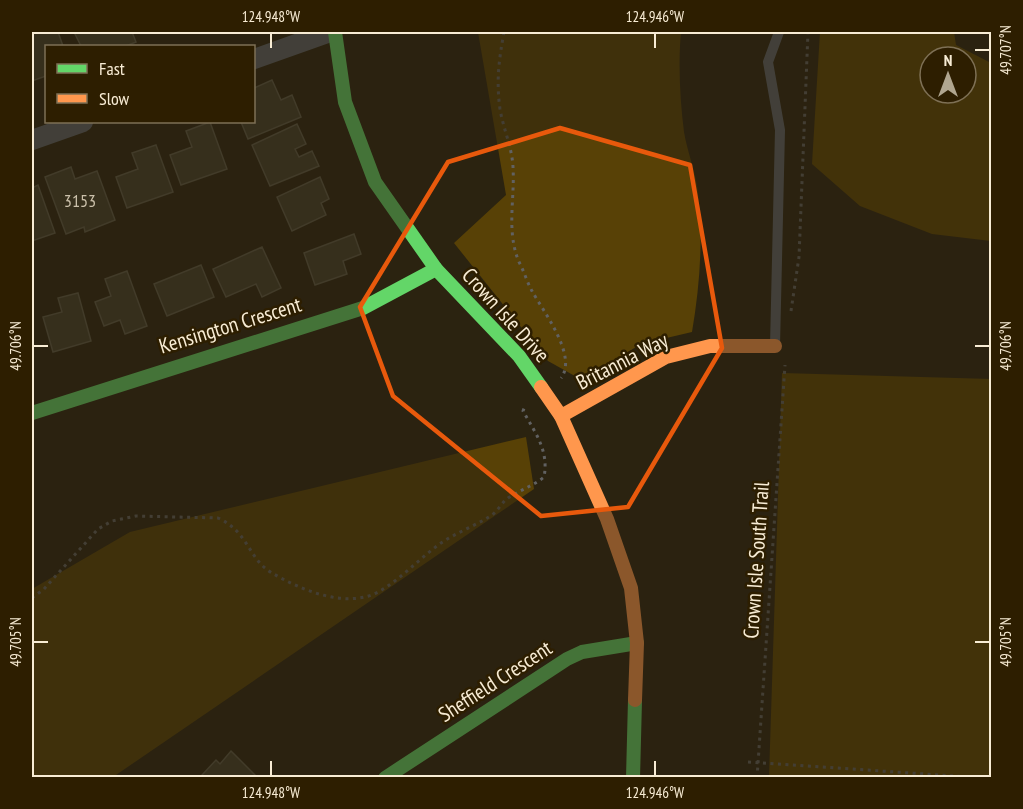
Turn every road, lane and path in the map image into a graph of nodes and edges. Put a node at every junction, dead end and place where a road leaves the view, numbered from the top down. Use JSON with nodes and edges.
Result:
{"nodes":[{"id":1,"x":330,"y":32,"type":"edge"},
{"id":2,"x":335,"y":32,"type":"edge"},
{"id":3,"x":504,"y":32,"type":"edge"},
{"id":4,"x":779,"y":32,"type":"edge"},
{"id":5,"x":808,"y":32,"type":"edge"},
{"id":6,"x":255,"y":59,"type":"edge"},
{"id":7,"x":80,"y":123,"type":"edge"},
{"id":8,"x":32,"y":140,"type":"edge"},
{"id":9,"x":436,"y":269,"type":"junction"},
{"id":10,"x":791,"y":312,"type":"dead end"},
{"id":11,"x":775,"y":346,"type":"joint"},
{"id":12,"x":786,"y":357,"type":"dead end"},
{"id":13,"x":558,"y":382,"type":"dead end"},
{"id":14,"x":525,"y":406,"type":"dead end"},
{"id":15,"x":32,"y":413,"type":"edge"},
{"id":16,"x":561,"y":416,"type":"junction"},
{"id":17,"x":32,"y":598,"type":"edge"},
{"id":18,"x":637,"y":643,"type":"junction"},
{"id":19,"x":748,"y":762,"type":"dead end"},
{"id":20,"x":757,"y":762,"type":"junction"},
{"id":21,"x":385,"y":777,"type":"edge"},
{"id":22,"x":633,"y":777,"type":"edge"},
{"id":23,"x":757,"y":777,"type":"edge"},
{"id":24,"x":984,"y":777,"type":"edge"}],
"edges":[{"from":1,"to":6,"type":"street"},
{"from":2,"to":9,"type":"street","name":"Crown Isle Drive"},
{"from":3,"to":13,"type":"path"},
{"from":4,"to":11,"type":"lane"},
{"from":5,"to":10,"type":"path"},
{"from":7,"to":8,"type":"street"},
{"from":9,"to":15,"type":"street","name":"Kensington Crescent"},
{"from":9,"to":16,"type":"street","name":"Crown Isle Drive"},
{"from":11,"to":16,"type":"street","name":"Britannia Way"},
{"from":12,"to":20,"type":"path","name":"Crown Isle South Trail"},
{"from":14,"to":17,"type":"path"},
{"from":16,"to":18,"type":"street","name":"Crown Isle Drive"},
{"from":18,"to":21,"type":"street","name":"Sheffield Crescent"},
{"from":18,"to":22,"type":"street","name":"Crown Isle Drive"},
{"from":19,"to":20,"type":"path"},
{"from":20,"to":23,"type":"path","name":"Crown Isle South Trail"},
{"from":20,"to":24,"type":"path"}]}
